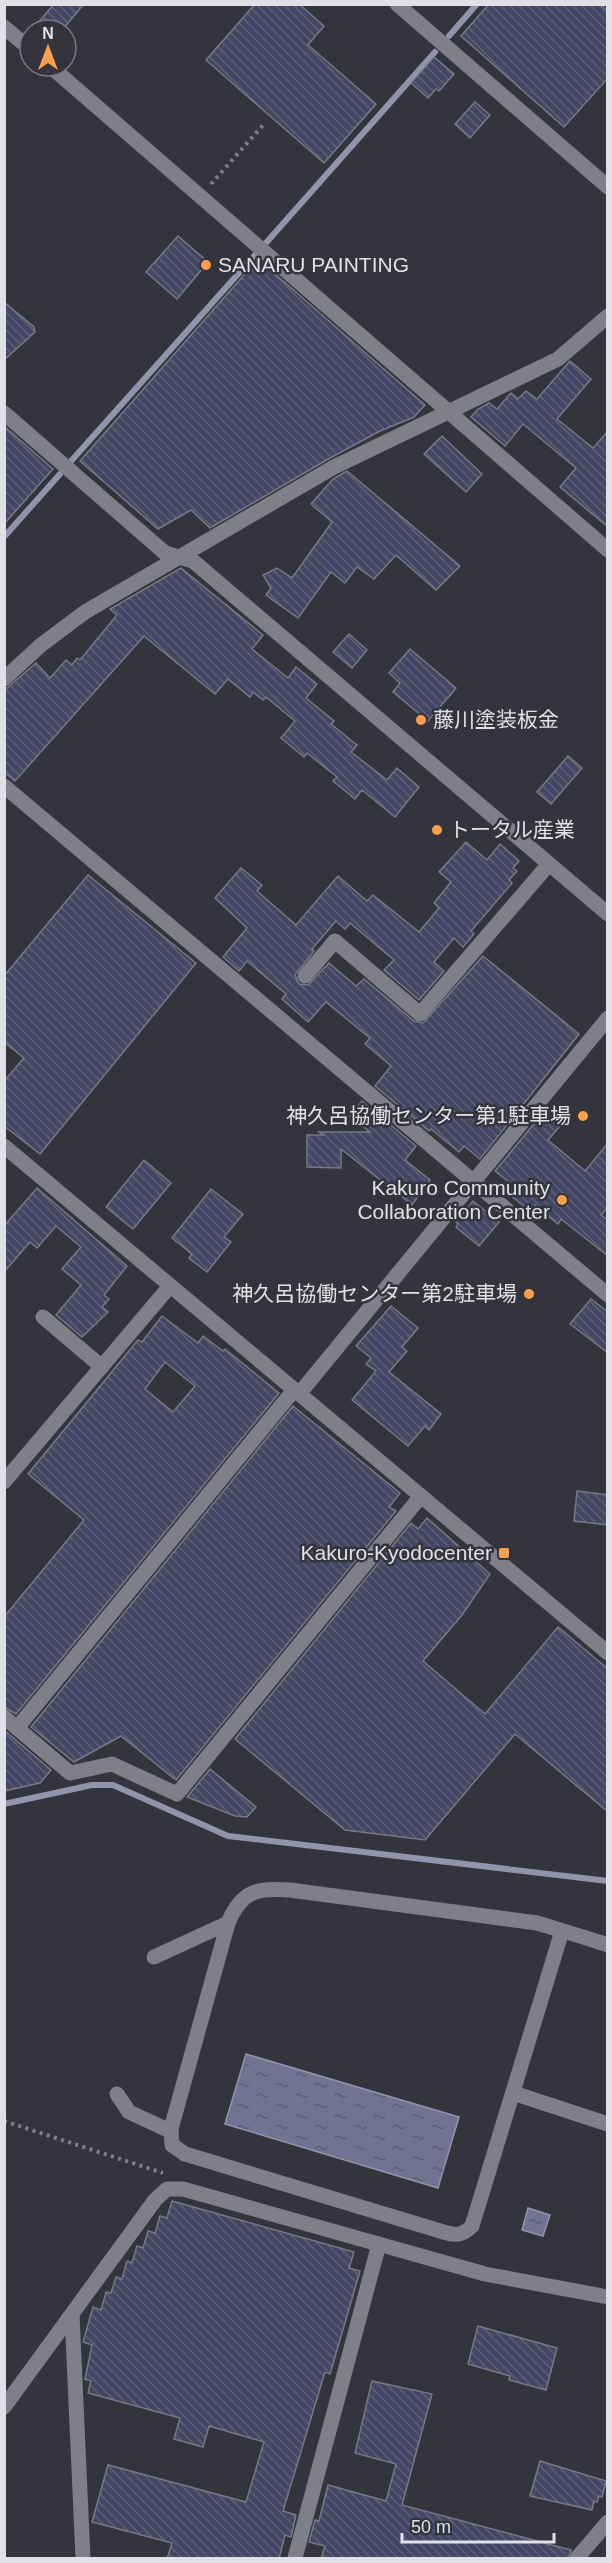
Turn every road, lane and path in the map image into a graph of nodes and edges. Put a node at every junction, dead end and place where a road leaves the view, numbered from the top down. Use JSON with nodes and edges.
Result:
{"nodes":[{"id":1,"x":397,"y":4,"type":"edge"},
{"id":2,"x":4,"y":27,"type":"edge"},
{"id":3,"x":18,"y":39,"type":"edge"},
{"id":4,"x":64,"y":78,"type":"edge"},
{"id":5,"x":264,"y":124,"type":"dead end"},
{"id":6,"x":608,"y":187,"type":"edge"},
{"id":7,"x":200,"y":197,"type":"junction"},
{"id":8,"x":608,"y":316,"type":"edge"},
{"id":9,"x":4,"y":413,"type":"edge"},
{"id":10,"x":447,"y":413,"type":"junction"},
{"id":11,"x":608,"y":549,"type":"edge"},
{"id":12,"x":179,"y":557,"type":"junction"},
{"id":13,"x":4,"y":679,"type":"edge"},
{"id":14,"x":4,"y":786,"type":"edge"},
{"id":15,"x":549,"y":864,"type":"junction"},
{"id":16,"x":608,"y":914,"type":"edge"},
{"id":17,"x":304,"y":976,"type":"dead end"},
{"id":18,"x":608,"y":1018,"type":"edge"},
{"id":19,"x":4,"y":1146,"type":"edge"},
{"id":20,"x":472,"y":1183,"type":"junction"},
{"id":21,"x":170,"y":1286,"type":"junction"},
{"id":22,"x":608,"y":1295,"type":"edge"},
{"id":23,"x":43,"y":1317,"type":"dead end"},
{"id":24,"x":102,"y":1367,"type":"junction"},
{"id":25,"x":297,"y":1392,"type":"junction"},
{"id":26,"x":4,"y":1482,"type":"edge"},
{"id":27,"x":421,"y":1496,"type":"junction"},
{"id":28,"x":608,"y":1653,"type":"edge"},
{"id":29,"x":4,"y":1717,"type":"edge"},
{"id":30,"x":17,"y":1728,"type":"junction"},
{"id":31,"x":228,"y":1923,"type":"junction"},
{"id":32,"x":562,"y":1931,"type":"junction"},
{"id":33,"x":608,"y":1945,"type":"edge"},
{"id":34,"x":154,"y":1957,"type":"dead end"},
{"id":35,"x":513,"y":2093,"type":"junction"},
{"id":36,"x":117,"y":2094,"type":"dead end"},
{"id":37,"x":4,"y":2121,"type":"edge"},
{"id":38,"x":608,"y":2124,"type":"edge"},
{"id":39,"x":170,"y":2131,"type":"junction"},
{"id":40,"x":174,"y":2188,"type":"junction"},
{"id":41,"x":379,"y":2244,"type":"junction"},
{"id":42,"x":608,"y":2297,"type":"edge"},
{"id":43,"x":72,"y":2314,"type":"junction"},
{"id":44,"x":4,"y":2407,"type":"edge"},
{"id":45,"x":608,"y":2522,"type":"edge"},
{"id":46,"x":83,"y":2559,"type":"edge"},
{"id":47,"x":295,"y":2559,"type":"edge"},
{"id":48,"x":578,"y":2559,"type":"edge"}],
"edges":[{"from":1,"to":6,"type":"street"},
{"from":2,"to":3,"type":"street"},
{"from":4,"to":7,"type":"street"},
{"from":5,"to":7,"type":"path"},
{"from":7,"to":10,"type":"street"},
{"from":8,"to":10,"type":"street"},
{"from":9,"to":12,"type":"street"},
{"from":10,"to":11,"type":"street"},
{"from":10,"to":12,"type":"street"},
{"from":12,"to":13,"type":"street"},
{"from":12,"to":15,"type":"street"},
{"from":14,"to":20,"type":"street"},
{"from":15,"to":16,"type":"street"},
{"from":15,"to":17,"type":"street"},
{"from":18,"to":20,"type":"street"},
{"from":19,"to":21,"type":"street"},
{"from":20,"to":22,"type":"street"},
{"from":20,"to":25,"type":"street"},
{"from":21,"to":24,"type":"street"},
{"from":21,"to":25,"type":"street"},
{"from":23,"to":24,"type":"street"},
{"from":24,"to":26,"type":"street"},
{"from":25,"to":27,"type":"street"},
{"from":25,"to":30,"type":"street"},
{"from":27,"to":28,"type":"street"},
{"from":27,"to":30,"type":"street"},
{"from":29,"to":30,"type":"street"},
{"from":31,"to":32,"type":"street"},
{"from":31,"to":34,"type":"street"},
{"from":31,"to":39,"type":"street"},
{"from":32,"to":33,"type":"street"},
{"from":32,"to":35,"type":"street"},
{"from":35,"to":38,"type":"street"},
{"from":35,"to":39,"type":"street"},
{"from":36,"to":39,"type":"street"},
{"from":37,"to":40,"type":"path"},
{"from":40,"to":41,"type":"street"},
{"from":40,"to":43,"type":"street"},
{"from":41,"to":42,"type":"street"},
{"from":41,"to":47,"type":"street"},
{"from":43,"to":44,"type":"street"},
{"from":43,"to":46,"type":"street"},
{"from":45,"to":48,"type":"street"}]}
